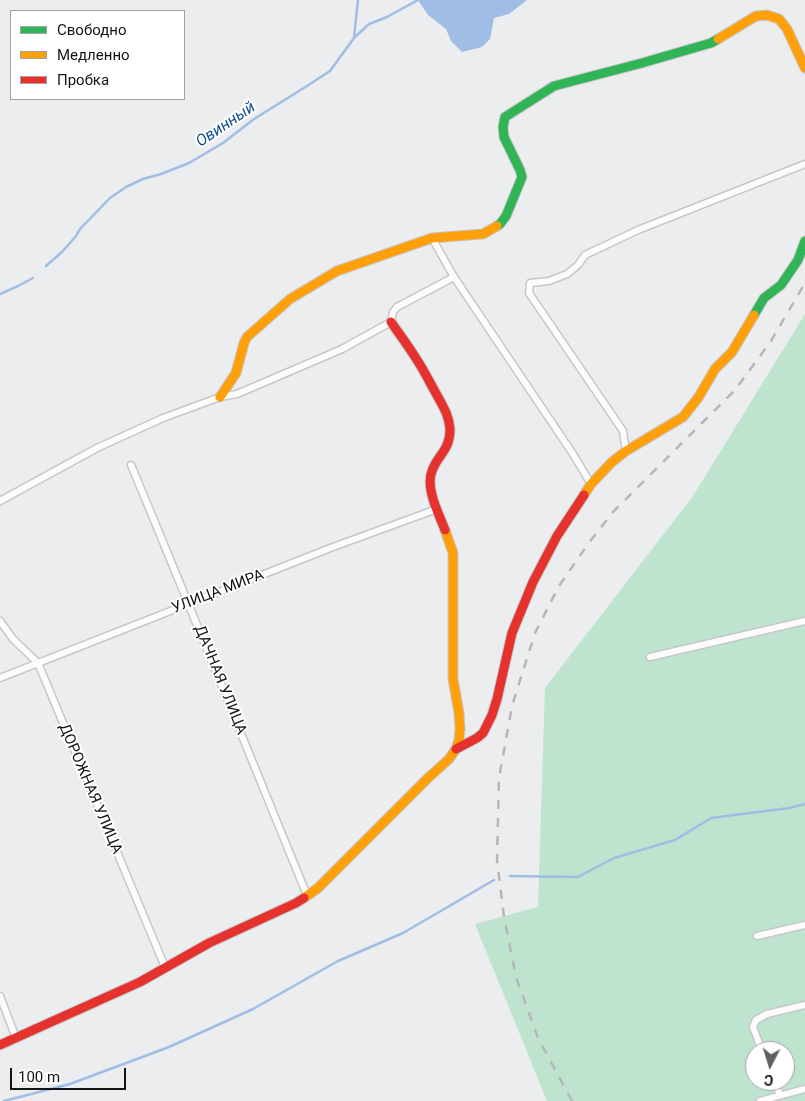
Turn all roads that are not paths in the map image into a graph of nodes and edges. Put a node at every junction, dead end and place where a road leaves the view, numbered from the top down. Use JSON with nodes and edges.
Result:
{"nodes":[{"id":1,"x":805,"y":68,"type":"edge"},
{"id":2,"x":805,"y":164,"type":"edge"},
{"id":3,"x":432,"y":238,"type":"junction"},
{"id":4,"x":805,"y":241,"type":"edge"},
{"id":5,"x":454,"y":277,"type":"junction"},
{"id":6,"x":391,"y":322,"type":"junction"},
{"id":7,"x":220,"y":397,"type":"junction"},
{"id":8,"x":626,"y":451,"type":"junction"},
{"id":9,"x":131,"y":465,"type":"dead end"},
{"id":10,"x":591,"y":484,"type":"junction"},
{"id":11,"x":0,"y":500,"type":"edge"},
{"id":12,"x":437,"y":509,"type":"junction"},
{"id":13,"x":189,"y":604,"type":"junction"},
{"id":14,"x":0,"y":621,"type":"edge"},
{"id":15,"x":805,"y":621,"type":"edge"},
{"id":16,"x":650,"y":657,"type":"dead end"},
{"id":17,"x":38,"y":663,"type":"junction"},
{"id":18,"x":0,"y":678,"type":"edge"},
{"id":19,"x":456,"y":749,"type":"junction"},
{"id":20,"x":307,"y":895,"type":"junction"},
{"id":21,"x":805,"y":925,"type":"edge"},
{"id":22,"x":757,"y":936,"type":"dead end"},
{"id":23,"x":165,"y":967,"type":"junction"},
{"id":24,"x":0,"y":996,"type":"edge"},
{"id":25,"x":805,"y":1005,"type":"edge"},
{"id":26,"x":16,"y":1038,"type":"junction"},
{"id":27,"x":758,"y":1041,"type":"edge"},
{"id":28,"x":0,"y":1045,"type":"edge"},
{"id":29,"x":805,"y":1089,"type":"edge"},
{"id":30,"x":778,"y":1091,"type":"edge"},
{"id":31,"x":780,"y":1096,"type":"junction"},
{"id":32,"x":760,"y":1101,"type":"edge"}],
"edges":[{"from":1,"to":3,"type":"street"},
{"from":2,"to":8,"type":"street"},
{"from":3,"to":5,"type":"street"},
{"from":3,"to":7,"type":"street"},
{"from":4,"to":8,"type":"street"},
{"from":5,"to":6,"type":"street"},
{"from":5,"to":10,"type":"street"},
{"from":6,"to":7,"type":"street"},
{"from":6,"to":12,"type":"street"},
{"from":7,"to":11,"type":"street"},
{"from":8,"to":10,"type":"street"},
{"from":9,"to":13,"type":"street","name":"ДАЧНАЯ УЛИЦА"},
{"from":10,"to":19,"type":"street"},
{"from":12,"to":13,"type":"street","name":"УЛИЦА МИРА"},
{"from":12,"to":19,"type":"street"},
{"from":13,"to":17,"type":"street","name":"УЛИЦА МИРА"},
{"from":13,"to":20,"type":"street","name":"ДАЧНАЯ УЛИЦА"},
{"from":14,"to":17,"type":"street","name":"ДОРОЖНАЯ УЛИЦА"},
{"from":15,"to":16,"type":"street"},
{"from":17,"to":18,"type":"street","name":"УЛИЦА МИРА"},
{"from":17,"to":23,"type":"street","name":"ДОРОЖНАЯ УЛИЦА"},
{"from":19,"to":20,"type":"street"},
{"from":20,"to":23,"type":"street"},
{"from":21,"to":22,"type":"street"},
{"from":23,"to":26,"type":"street"},
{"from":24,"to":26,"type":"street"},
{"from":25,"to":27,"type":"street"},
{"from":26,"to":28,"type":"street"},
{"from":29,"to":31,"type":"street"},
{"from":30,"to":31,"type":"street"},
{"from":31,"to":32,"type":"street"}]}
